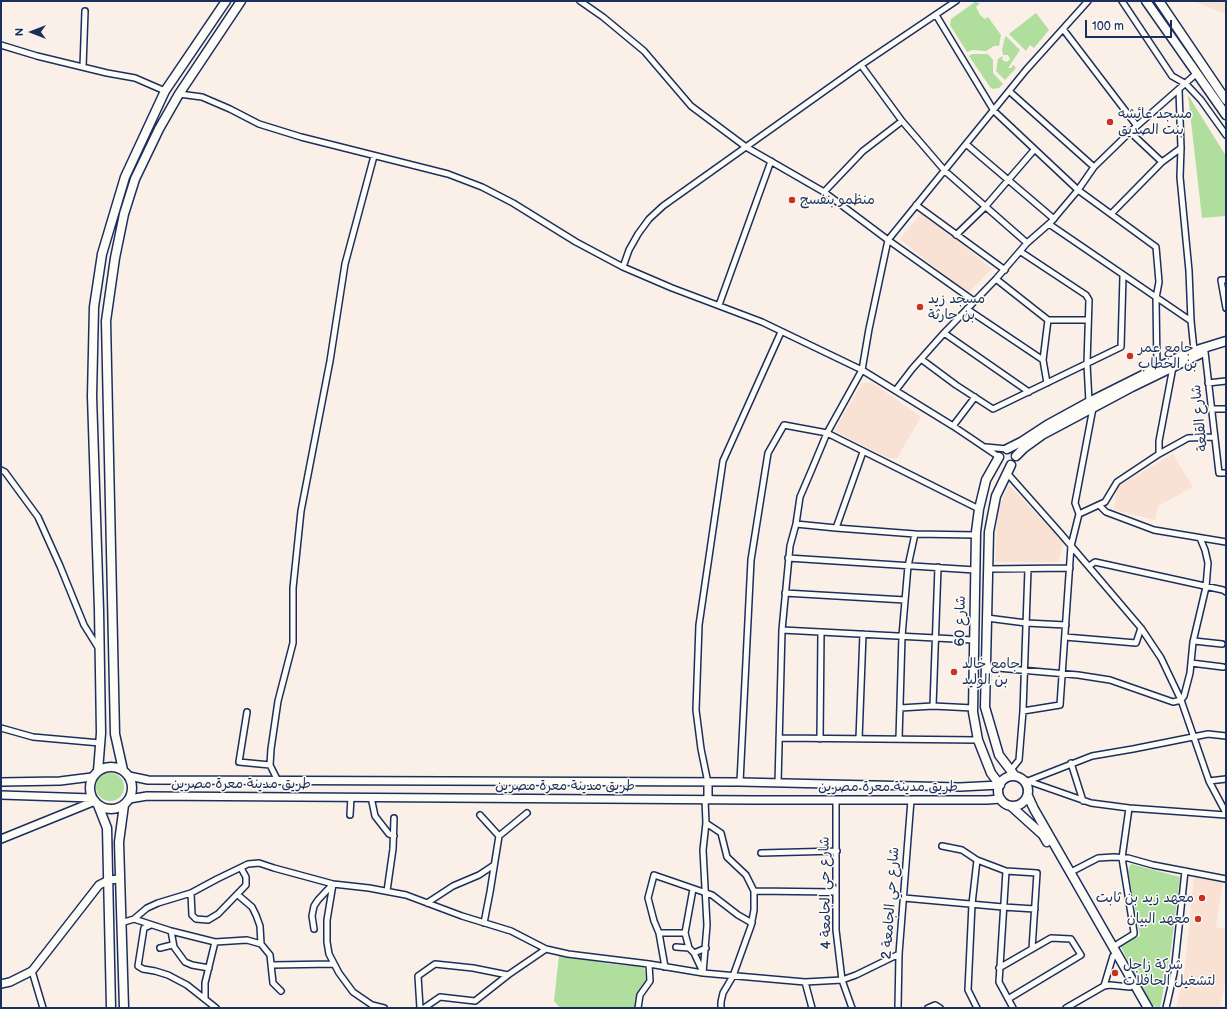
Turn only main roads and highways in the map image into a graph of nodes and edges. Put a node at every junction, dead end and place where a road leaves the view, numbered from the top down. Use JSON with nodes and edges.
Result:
{"nodes":[{"id":1,"x":226,"y":1,"type":"edge"},
{"id":2,"x":240,"y":1,"type":"edge"},
{"id":3,"x":1146,"y":1,"type":"edge"},
{"id":4,"x":1159,"y":1,"type":"edge"},
{"id":5,"x":1226,"y":100,"type":"edge"},
{"id":6,"x":1226,"y":115,"type":"edge"},
{"id":7,"x":1226,"y":341,"type":"edge"},
{"id":8,"x":1226,"y":346,"type":"edge"},
{"id":9,"x":1091,"y":405,"type":"junction"},
{"id":10,"x":1007,"y":449,"type":"junction"},
{"id":11,"x":1016,"y":456,"type":"junction"},
{"id":12,"x":999,"y":457,"type":"junction"},
{"id":13,"x":1011,"y":465,"type":"junction"},
{"id":14,"x":999,"y":754,"type":"junction"},
{"id":15,"x":986,"y":761,"type":"junction"},
{"id":16,"x":123,"y":770,"type":"junction"},
{"id":17,"x":98,"y":771,"type":"junction"},
{"id":18,"x":129,"y":776,"type":"junction"},
{"id":19,"x":92,"y":777,"type":"junction"},
{"id":20,"x":1018,"y":777,"type":"junction"},
{"id":21,"x":1,"y":782,"type":"edge"},
{"id":22,"x":708,"y":783,"type":"junction"},
{"id":23,"x":1000,"y":785,"type":"junction"},
{"id":24,"x":1,"y":795,"type":"edge"},
{"id":25,"x":1028,"y":796,"type":"junction"},
{"id":26,"x":1001,"y":799,"type":"junction"},
{"id":27,"x":706,"y":800,"type":"junction"},
{"id":28,"x":95,"y":801,"type":"junction"},
{"id":29,"x":126,"y":802,"type":"junction"},
{"id":30,"x":1012,"y":806,"type":"junction"},
{"id":31,"x":1,"y":839,"type":"edge"},
{"id":32,"x":119,"y":879,"type":"junction"},
{"id":33,"x":108,"y":880,"type":"junction"},
{"id":34,"x":1,"y":984,"type":"edge"},
{"id":35,"x":112,"y":1008,"type":"edge"},
{"id":36,"x":124,"y":1008,"type":"edge"},
{"id":37,"x":1142,"y":1008,"type":"edge"},
{"id":38,"x":1148,"y":1008,"type":"edge"}],
"edges":[{"from":1,"to":17,"type":"main road"},
{"from":2,"to":16,"type":"main road"},
{"from":3,"to":6,"type":"main road"},
{"from":4,"to":5,"type":"main road"},
{"from":7,"to":9,"type":"main road"},
{"from":8,"to":9,"type":"main road"},
{"from":9,"to":10,"type":"main road"},
{"from":9,"to":11,"type":"main road"},
{"from":10,"to":11,"type":"main road"},
{"from":10,"to":12,"type":"main road"},
{"from":11,"to":13,"type":"main road"},
{"from":12,"to":13,"type":"main road"},
{"from":12,"to":15,"type":"main road","name":"شارع 60"},
{"from":13,"to":14,"type":"main road","name":"شارع 60"},
{"from":14,"to":15,"type":"main road"},
{"from":14,"to":20,"type":"main road","name":"شارع 60"},
{"from":15,"to":23,"type":"main road","name":"شارع 60"},
{"from":16,"to":17,"type":"main road"},
{"from":16,"to":18,"type":"main road"},
{"from":17,"to":19,"type":"main road"},
{"from":18,"to":22,"type":"main road","name":"طريق مدينة معرة مصرين"},
{"from":18,"to":29,"type":"main road"},
{"from":19,"to":21,"type":"main road"},
{"from":19,"to":28,"type":"main road"},
{"from":20,"to":23,"type":"main road"},
{"from":20,"to":25,"type":"main road"},
{"from":22,"to":23,"type":"main road","name":"طريق مدينة معرة مصرين"},
{"from":22,"to":27,"type":"main road"},
{"from":23,"to":26,"type":"main road"},
{"from":24,"to":28,"type":"main road"},
{"from":25,"to":30,"type":"main road"},
{"from":25,"to":38,"type":"main road"},
{"from":26,"to":27,"type":"main road","name":"طريق مدينة معرة مصرين"},
{"from":26,"to":30,"type":"main road"},
{"from":27,"to":29,"type":"main road","name":"طريق مدينة معرة مصرين"},
{"from":28,"to":29,"type":"main road"},
{"from":28,"to":31,"type":"main road"},
{"from":28,"to":33,"type":"main road"},
{"from":29,"to":32,"type":"main road"},
{"from":30,"to":37,"type":"main road"},
{"from":32,"to":33,"type":"main road"},
{"from":32,"to":36,"type":"main road"},
{"from":33,"to":34,"type":"main road"},
{"from":33,"to":35,"type":"main road"}]}
